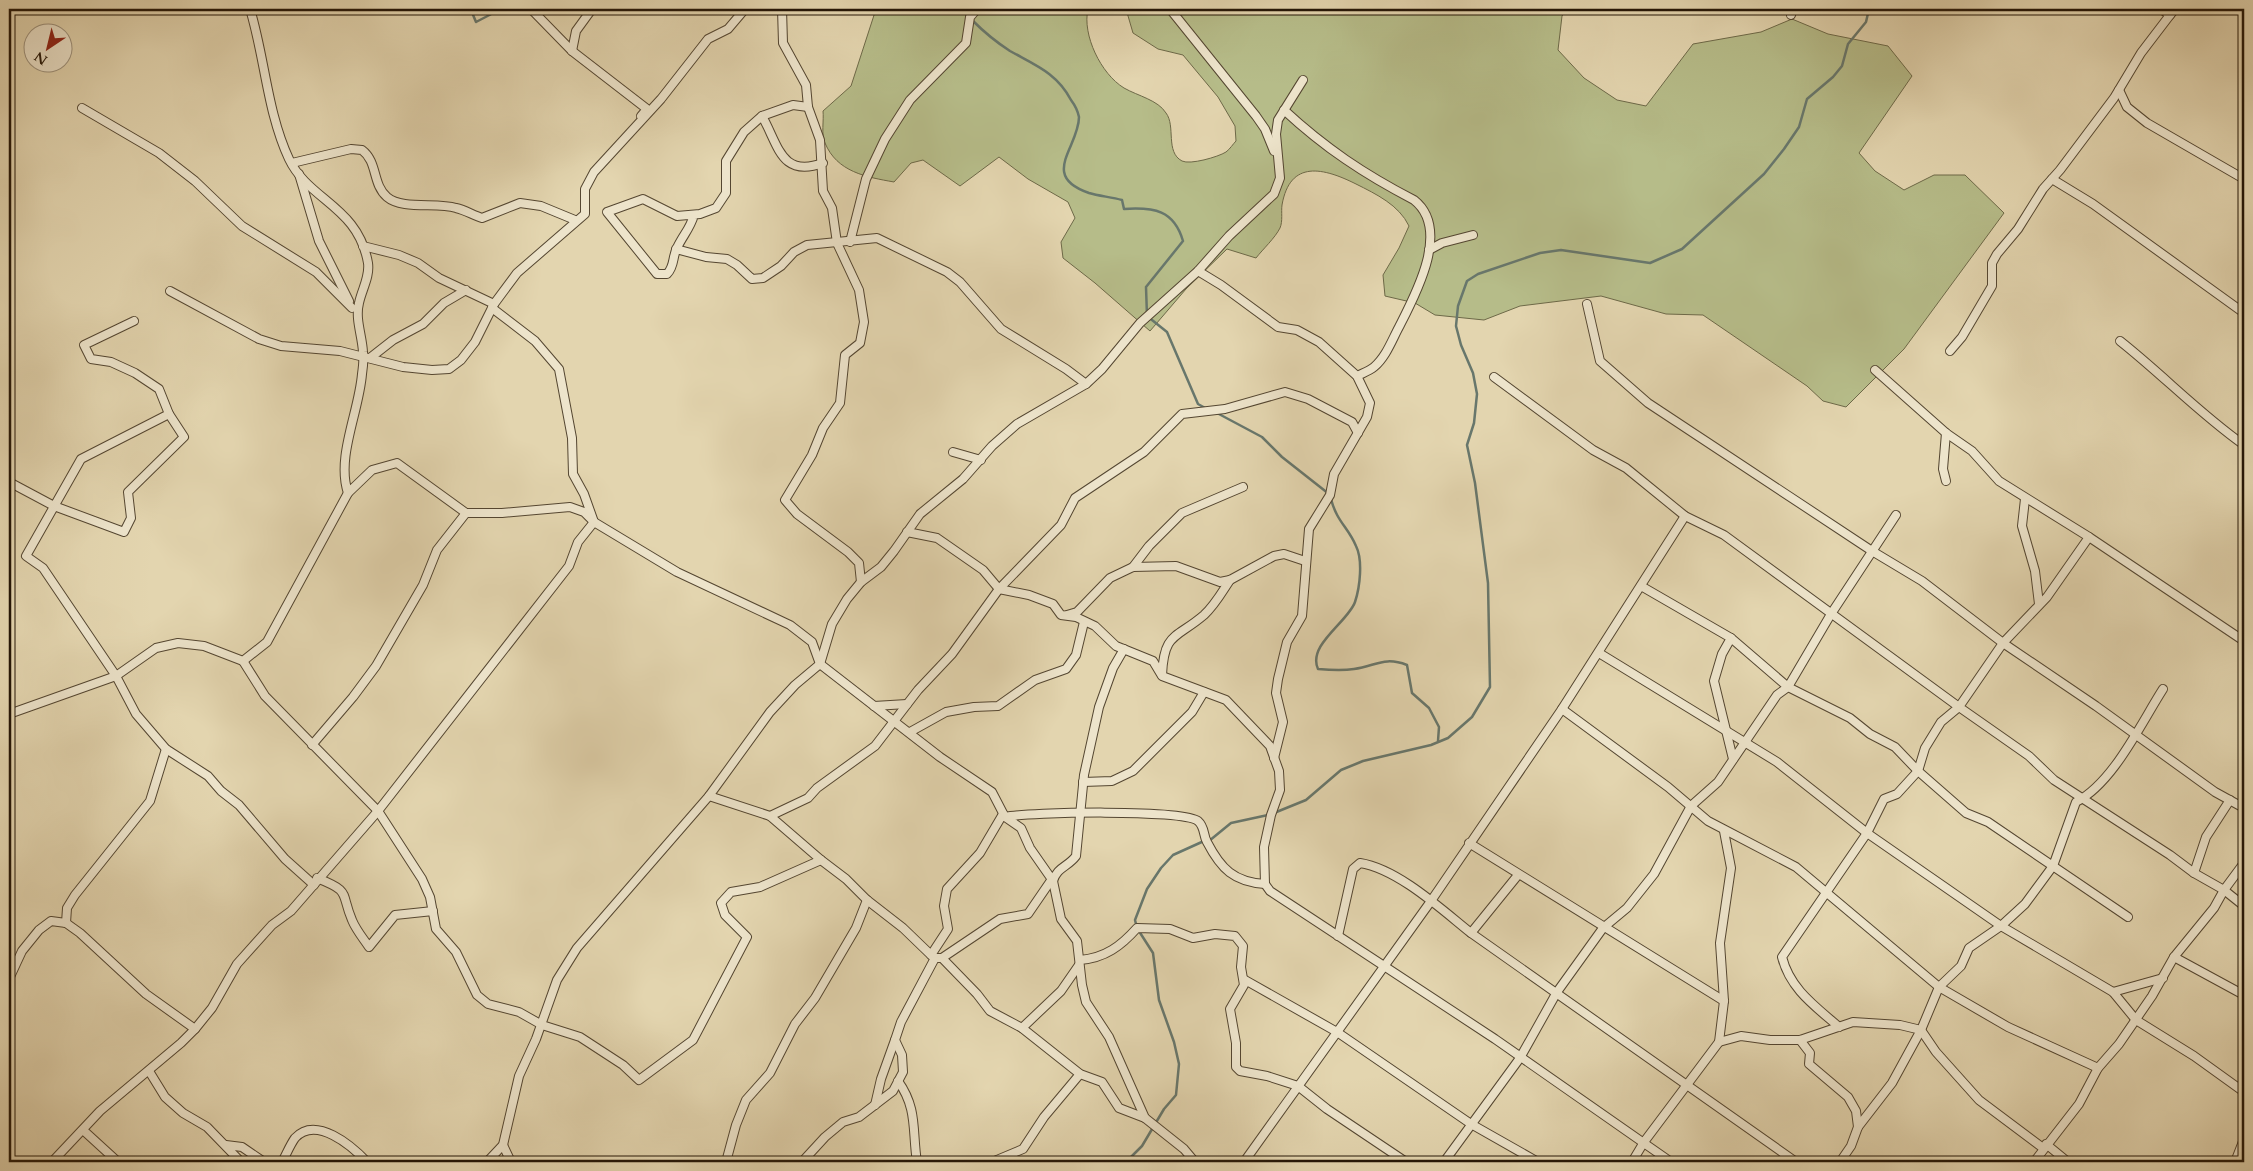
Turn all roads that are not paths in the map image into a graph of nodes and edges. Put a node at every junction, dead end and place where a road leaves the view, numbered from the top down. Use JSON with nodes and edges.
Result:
{"nodes":[{"id":1,"x":250,"y":9,"type":"edge"},
{"id":2,"x":532,"y":9,"type":"edge"},
{"id":3,"x":592,"y":9,"type":"edge"},
{"id":4,"x":745,"y":9,"type":"edge"},
{"id":5,"x":782,"y":9,"type":"edge"},
{"id":6,"x":977,"y":9,"type":"edge"},
{"id":7,"x":1170,"y":9,"type":"edge"},
{"id":8,"x":2161,"y":9,"type":"edge"},
{"id":9,"x":2173,"y":12,"type":"edge"},
{"id":10,"x":572,"y":51,"type":"junction"},
{"id":11,"x":1303,"y":80,"type":"dead end"},
{"id":12,"x":2119,"y":90,"type":"junction"},
{"id":13,"x":808,"y":107,"type":"junction"},
{"id":14,"x":82,"y":108,"type":"dead end"},
{"id":15,"x":1284,"y":110,"type":"junction"},
{"id":16,"x":762,"y":116,"type":"junction"},
{"id":17,"x":1277,"y":157,"type":"junction"},
{"id":18,"x":292,"y":163,"type":"junction"},
{"id":19,"x":823,"y":163,"type":"junction"},
{"id":20,"x":298,"y":174,"type":"junction"},
{"id":21,"x":2052,"y":179,"type":"junction"},
{"id":22,"x":2244,"y":179,"type":"edge"},
{"id":23,"x":585,"y":189,"type":"junction"},
{"id":24,"x":694,"y":214,"type":"junction"},
{"id":25,"x":575,"y":220,"type":"junction"},
{"id":26,"x":1473,"y":235,"type":"dead end"},
{"id":27,"x":850,"y":242,"type":"junction"},
{"id":28,"x":837,"y":243,"type":"junction"},
{"id":29,"x":363,"y":246,"type":"junction"},
{"id":30,"x":676,"y":249,"type":"junction"},
{"id":31,"x":1429,"y":250,"type":"junction"},
{"id":32,"x":1198,"y":271,"type":"junction"},
{"id":33,"x":466,"y":290,"type":"junction"},
{"id":34,"x":170,"y":291,"type":"dead end"},
{"id":35,"x":1587,"y":304,"type":"dead end"},
{"id":36,"x":493,"y":306,"type":"junction"},
{"id":37,"x":352,"y":308,"type":"junction"},
{"id":38,"x":2244,"y":313,"type":"edge"},
{"id":39,"x":358,"y":320,"type":"junction"},
{"id":40,"x":134,"y":321,"type":"dead end"},
{"id":41,"x":2120,"y":341,"type":"dead end"},
{"id":42,"x":1950,"y":351,"type":"dead end"},
{"id":43,"x":366,"y":358,"type":"junction"},
{"id":44,"x":1875,"y":370,"type":"dead end"},
{"id":45,"x":1357,"y":376,"type":"junction"},
{"id":46,"x":1494,"y":377,"type":"dead end"},
{"id":47,"x":1086,"y":384,"type":"junction"},
{"id":48,"x":169,"y":414,"type":"junction"},
{"id":49,"x":1358,"y":433,"type":"junction"},
{"id":50,"x":1946,"y":433,"type":"junction"},
{"id":51,"x":2244,"y":445,"type":"edge"},
{"id":52,"x":953,"y":452,"type":"dead end"},
{"id":53,"x":981,"y":460,"type":"junction"},
{"id":54,"x":1946,"y":481,"type":"dead end"},
{"id":55,"x":9,"y":482,"type":"edge"},
{"id":56,"x":1243,"y":487,"type":"dead end"},
{"id":57,"x":348,"y":493,"type":"junction"},
{"id":58,"x":2025,"y":499,"type":"junction"},
{"id":59,"x":54,"y":506,"type":"junction"},
{"id":60,"x":466,"y":513,"type":"junction"},
{"id":61,"x":1896,"y":515,"type":"dead end"},
{"id":62,"x":1686,"y":516,"type":"junction"},
{"id":63,"x":594,"y":522,"type":"junction"},
{"id":64,"x":907,"y":532,"type":"junction"},
{"id":65,"x":2088,"y":537,"type":"junction"},
{"id":66,"x":1872,"y":551,"type":"junction"},
{"id":67,"x":1305,"y":561,"type":"junction"},
{"id":68,"x":1134,"y":567,"type":"junction"},
{"id":69,"x":1230,"y":580,"type":"junction"},
{"id":70,"x":861,"y":582,"type":"junction"},
{"id":71,"x":1641,"y":586,"type":"junction"},
{"id":72,"x":999,"y":589,"type":"junction"},
{"id":73,"x":2039,"y":604,"type":"junction"},
{"id":74,"x":1831,"y":614,"type":"junction"},
{"id":75,"x":1061,"y":615,"type":"junction"},
{"id":76,"x":1084,"y":622,"type":"junction"},
{"id":77,"x":1731,"y":638,"type":"junction"},
{"id":78,"x":2244,"y":641,"type":"edge"},
{"id":79,"x":2003,"y":643,"type":"junction"},
{"id":80,"x":1124,"y":649,"type":"junction"},
{"id":81,"x":1599,"y":653,"type":"junction"},
{"id":82,"x":243,"y":661,"type":"junction"},
{"id":83,"x":820,"y":664,"type":"junction"},
{"id":84,"x":116,"y":676,"type":"junction"},
{"id":85,"x":1162,"y":676,"type":"junction"},
{"id":86,"x":1788,"y":687,"type":"junction"},
{"id":87,"x":2162,"y":690,"type":"dead end"},
{"id":88,"x":1204,"y":692,"type":"junction"},
{"id":89,"x":907,"y":704,"type":"junction"},
{"id":90,"x":874,"y":706,"type":"junction"},
{"id":91,"x":1959,"y":707,"type":"junction"},
{"id":92,"x":1562,"y":709,"type":"junction"},
{"id":93,"x":9,"y":714,"type":"edge"},
{"id":94,"x":894,"y":721,"type":"junction"},
{"id":95,"x":1726,"y":730,"type":"junction"},
{"id":96,"x":910,"y":732,"type":"junction"},
{"id":97,"x":2134,"y":733,"type":"junction"},
{"id":98,"x":1746,"y":741,"type":"junction"},
{"id":99,"x":312,"y":745,"type":"junction"},
{"id":100,"x":166,"y":749,"type":"junction"},
{"id":101,"x":1733,"y":759,"type":"junction"},
{"id":102,"x":1274,"y":761,"type":"junction"},
{"id":103,"x":1918,"y":771,"type":"junction"},
{"id":104,"x":1084,"y":782,"type":"junction"},
{"id":105,"x":709,"y":796,"type":"junction"},
{"id":106,"x":2084,"y":798,"type":"junction"},
{"id":107,"x":2230,"y":800,"type":"junction"},
{"id":108,"x":1691,"y":806,"type":"junction"},
{"id":109,"x":2244,"y":808,"type":"edge"},
{"id":110,"x":378,"y":811,"type":"junction"},
{"id":111,"x":1079,"y":813,"type":"junction"},
{"id":112,"x":770,"y":816,"type":"junction"},
{"id":113,"x":1004,"y":816,"type":"junction"},
{"id":114,"x":1724,"y":831,"type":"junction"},
{"id":115,"x":1867,"y":833,"type":"junction"},
{"id":116,"x":1469,"y":843,"type":"junction"},
{"id":117,"x":821,"y":860,"type":"junction"},
{"id":118,"x":2244,"y":863,"type":"edge"},
{"id":119,"x":2053,"y":866,"type":"junction"},
{"id":120,"x":2194,"y":873,"type":"junction"},
{"id":121,"x":1518,"y":875,"type":"junction"},
{"id":122,"x":1053,"y":880,"type":"junction"},
{"id":123,"x":316,"y":882,"type":"junction"},
{"id":124,"x":1265,"y":884,"type":"junction"},
{"id":125,"x":2224,"y":890,"type":"junction"},
{"id":126,"x":1827,"y":894,"type":"junction"},
{"id":127,"x":867,"y":900,"type":"junction"},
{"id":128,"x":1430,"y":901,"type":"junction"},
{"id":129,"x":2244,"y":906,"type":"edge"},
{"id":130,"x":433,"y":911,"type":"junction"},
{"id":131,"x":2128,"y":917,"type":"dead end"},
{"id":132,"x":66,"y":923,"type":"junction"},
{"id":133,"x":2001,"y":926,"type":"junction"},
{"id":134,"x":1603,"y":928,"type":"junction"},
{"id":135,"x":1471,"y":933,"type":"junction"},
{"id":136,"x":1338,"y":936,"type":"junction"},
{"id":137,"x":936,"y":957,"type":"junction"},
{"id":138,"x":2174,"y":957,"type":"junction"},
{"id":139,"x":1080,"y":963,"type":"junction"},
{"id":140,"x":1384,"y":967,"type":"junction"},
{"id":141,"x":2163,"y":978,"type":"junction"},
{"id":142,"x":9,"y":980,"type":"edge"},
{"id":143,"x":1244,"y":980,"type":"junction"},
{"id":144,"x":1939,"y":986,"type":"junction"},
{"id":145,"x":1557,"y":992,"type":"junction"},
{"id":146,"x":2113,"y":992,"type":"junction"},
{"id":147,"x":2244,"y":995,"type":"edge"},
{"id":148,"x":1724,"y":1001,"type":"junction"},
{"id":149,"x":2136,"y":1020,"type":"junction"},
{"id":150,"x":542,"y":1025,"type":"junction"},
{"id":151,"x":1839,"y":1027,"type":"junction"},
{"id":152,"x":1022,"y":1028,"type":"junction"},
{"id":153,"x":195,"y":1029,"type":"junction"},
{"id":154,"x":1921,"y":1030,"type":"junction"},
{"id":155,"x":1337,"y":1032,"type":"junction"},
{"id":156,"x":895,"y":1040,"type":"junction"},
{"id":157,"x":1800,"y":1040,"type":"junction"},
{"id":158,"x":1719,"y":1042,"type":"junction"},
{"id":159,"x":1520,"y":1058,"type":"junction"},
{"id":160,"x":2098,"y":1068,"type":"junction"},
{"id":161,"x":149,"y":1071,"type":"junction"},
{"id":162,"x":1080,"y":1074,"type":"junction"},
{"id":163,"x":898,"y":1081,"type":"junction"},
{"id":164,"x":1687,"y":1084,"type":"junction"},
{"id":165,"x":1298,"y":1086,"type":"junction"},
{"id":166,"x":2244,"y":1092,"type":"edge"},
{"id":167,"x":875,"y":1105,"type":"junction"},
{"id":168,"x":1145,"y":1118,"type":"junction"},
{"id":169,"x":1472,"y":1124,"type":"junction"},
{"id":170,"x":1858,"y":1128,"type":"junction"},
{"id":171,"x":83,"y":1130,"type":"junction"},
{"id":172,"x":2244,"y":1139,"type":"edge"},
{"id":173,"x":1644,"y":1142,"type":"junction"},
{"id":174,"x":226,"y":1145,"type":"junction"},
{"id":175,"x":503,"y":1145,"type":"junction"},
{"id":176,"x":2045,"y":1146,"type":"junction"},
{"id":177,"x":52,"y":1162,"type":"edge"},
{"id":178,"x":118,"y":1162,"type":"edge"},
{"id":179,"x":241,"y":1162,"type":"edge"},
{"id":180,"x":264,"y":1162,"type":"edge"},
{"id":181,"x":282,"y":1162,"type":"edge"},
{"id":182,"x":367,"y":1162,"type":"edge"},
{"id":183,"x":487,"y":1162,"type":"edge"},
{"id":184,"x":511,"y":1162,"type":"edge"},
{"id":185,"x":726,"y":1162,"type":"edge"},
{"id":186,"x":802,"y":1162,"type":"edge"},
{"id":187,"x":917,"y":1162,"type":"edge"},
{"id":188,"x":992,"y":1162,"type":"edge"},
{"id":189,"x":1195,"y":1162,"type":"edge"},
{"id":190,"x":1244,"y":1162,"type":"edge"},
{"id":191,"x":1406,"y":1162,"type":"edge"},
{"id":192,"x":1444,"y":1162,"type":"edge"},
{"id":193,"x":1538,"y":1162,"type":"edge"},
{"id":194,"x":1632,"y":1162,"type":"edge"},
{"id":195,"x":1671,"y":1162,"type":"edge"},
{"id":196,"x":1796,"y":1162,"type":"edge"},
{"id":197,"x":1840,"y":1162,"type":"edge"},
{"id":198,"x":2034,"y":1162,"type":"edge"},
{"id":199,"x":2068,"y":1162,"type":"edge"},
{"id":200,"x":2235,"y":1162,"type":"edge"}],
"edges":[{"from":1,"to":18,"type":"street"},
{"from":2,"to":10,"type":"street"},
{"from":3,"to":10,"type":"street"},
{"from":4,"to":23,"type":"street"},
{"from":5,"to":13,"type":"street"},
{"from":6,"to":27,"type":"street"},
{"from":7,"to":17,"type":"street"},
{"from":8,"to":9,"type":"street"},
{"from":9,"to":12,"type":"street"},
{"from":10,"to":23,"type":"street"},
{"from":11,"to":15,"type":"street"},
{"from":12,"to":21,"type":"street"},
{"from":12,"to":22,"type":"street"},
{"from":13,"to":16,"type":"street"},
{"from":13,"to":19,"type":"street"},
{"from":14,"to":37,"type":"street"},
{"from":15,"to":17,"type":"street"},
{"from":15,"to":31,"type":"street"},
{"from":16,"to":19,"type":"street"},
{"from":16,"to":24,"type":"street"},
{"from":17,"to":32,"type":"street"},
{"from":18,"to":20,"type":"street"},
{"from":18,"to":25,"type":"street"},
{"from":19,"to":28,"type":"street"},
{"from":20,"to":29,"type":"street"},
{"from":20,"to":37,"type":"street"},
{"from":21,"to":38,"type":"street"},
{"from":21,"to":42,"type":"street"},
{"from":23,"to":25,"type":"street"},
{"from":24,"to":30,"type":"street"},
{"from":24,"to":30,"type":"street"},
{"from":25,"to":36,"type":"street"},
{"from":26,"to":31,"type":"street"},
{"from":27,"to":28,"type":"street"},
{"from":27,"to":47,"type":"street"},
{"from":28,"to":30,"type":"street"},
{"from":28,"to":70,"type":"street"},
{"from":29,"to":33,"type":"street"},
{"from":29,"to":39,"type":"street"},
{"from":31,"to":45,"type":"street"},
{"from":32,"to":45,"type":"street"},
{"from":32,"to":47,"type":"street"},
{"from":33,"to":36,"type":"street"},
{"from":33,"to":43,"type":"street"},
{"from":34,"to":43,"type":"street"},
{"from":35,"to":66,"type":"street"},
{"from":36,"to":43,"type":"street"},
{"from":36,"to":63,"type":"street"},
{"from":37,"to":39,"type":"street"},
{"from":39,"to":43,"type":"street"},
{"from":40,"to":48,"type":"street"},
{"from":41,"to":51,"type":"street"},
{"from":43,"to":57,"type":"street"},
{"from":44,"to":50,"type":"street"},
{"from":45,"to":49,"type":"street"},
{"from":46,"to":62,"type":"street"},
{"from":47,"to":53,"type":"street"},
{"from":48,"to":59,"type":"street"},
{"from":48,"to":59,"type":"street"},
{"from":49,"to":67,"type":"street"},
{"from":49,"to":72,"type":"street"},
{"from":50,"to":54,"type":"street"},
{"from":50,"to":58,"type":"street"},
{"from":52,"to":53,"type":"street"},
{"from":53,"to":64,"type":"street"},
{"from":55,"to":59,"type":"street"},
{"from":56,"to":68,"type":"street"},
{"from":57,"to":60,"type":"street"},
{"from":57,"to":82,"type":"street"},
{"from":58,"to":65,"type":"street"},
{"from":58,"to":73,"type":"street"},
{"from":59,"to":84,"type":"street"},
{"from":60,"to":63,"type":"street"},
{"from":60,"to":99,"type":"street"},
{"from":61,"to":66,"type":"street"},
{"from":62,"to":71,"type":"street"},
{"from":62,"to":74,"type":"street"},
{"from":63,"to":83,"type":"street"},
{"from":63,"to":110,"type":"street"},
{"from":64,"to":70,"type":"street"},
{"from":64,"to":72,"type":"street"},
{"from":65,"to":73,"type":"street"},
{"from":65,"to":78,"type":"street"},
{"from":66,"to":74,"type":"street"},
{"from":66,"to":79,"type":"street"},
{"from":67,"to":69,"type":"street"},
{"from":67,"to":102,"type":"street"},
{"from":68,"to":69,"type":"street"},
{"from":68,"to":75,"type":"street"},
{"from":69,"to":85,"type":"street"},
{"from":70,"to":83,"type":"street"},
{"from":71,"to":77,"type":"street"},
{"from":71,"to":81,"type":"street"},
{"from":72,"to":75,"type":"street"},
{"from":72,"to":89,"type":"street"},
{"from":73,"to":79,"type":"street"},
{"from":74,"to":86,"type":"street"},
{"from":74,"to":91,"type":"street"},
{"from":75,"to":76,"type":"street"},
{"from":76,"to":80,"type":"street"},
{"from":76,"to":96,"type":"street"},
{"from":77,"to":86,"type":"street"},
{"from":77,"to":95,"type":"street"},
{"from":79,"to":91,"type":"street"},
{"from":79,"to":97,"type":"street"},
{"from":80,"to":85,"type":"street"},
{"from":80,"to":104,"type":"street"},
{"from":81,"to":92,"type":"street"},
{"from":81,"to":95,"type":"street"},
{"from":82,"to":84,"type":"street"},
{"from":82,"to":99,"type":"street"},
{"from":83,"to":90,"type":"street"},
{"from":83,"to":105,"type":"street"},
{"from":84,"to":93,"type":"street"},
{"from":84,"to":100,"type":"street"},
{"from":85,"to":88,"type":"street"},
{"from":86,"to":98,"type":"street"},
{"from":86,"to":103,"type":"street"},
{"from":87,"to":97,"type":"street"},
{"from":88,"to":102,"type":"street"},
{"from":88,"to":104,"type":"street"},
{"from":89,"to":90,"type":"street"},
{"from":89,"to":94,"type":"street"},
{"from":90,"to":94,"type":"street"},
{"from":91,"to":103,"type":"street"},
{"from":91,"to":106,"type":"street"},
{"from":92,"to":108,"type":"street"},
{"from":92,"to":116,"type":"street"},
{"from":94,"to":96,"type":"street"},
{"from":94,"to":112,"type":"street"},
{"from":95,"to":98,"type":"street"},
{"from":95,"to":101,"type":"street"},
{"from":96,"to":113,"type":"street"},
{"from":97,"to":106,"type":"street"},
{"from":97,"to":107,"type":"street"},
{"from":98,"to":101,"type":"street"},
{"from":98,"to":115,"type":"street"},
{"from":99,"to":110,"type":"street"},
{"from":100,"to":123,"type":"street"},
{"from":100,"to":132,"type":"street"},
{"from":101,"to":108,"type":"street"},
{"from":102,"to":124,"type":"street"},
{"from":103,"to":115,"type":"street"},
{"from":103,"to":119,"type":"street"},
{"from":104,"to":111,"type":"street"},
{"from":105,"to":112,"type":"street"},
{"from":105,"to":150,"type":"street"},
{"from":106,"to":119,"type":"street"},
{"from":106,"to":120,"type":"street"},
{"from":107,"to":109,"type":"street"},
{"from":107,"to":120,"type":"street"},
{"from":108,"to":114,"type":"street"},
{"from":108,"to":134,"type":"street"},
{"from":110,"to":123,"type":"street"},
{"from":110,"to":130,"type":"street"},
{"from":111,"to":113,"type":"street"},
{"from":111,"to":122,"type":"street"},
{"from":111,"to":124,"type":"street"},
{"from":112,"to":117,"type":"street"},
{"from":113,"to":122,"type":"street"},
{"from":113,"to":137,"type":"street"},
{"from":114,"to":126,"type":"street"},
{"from":114,"to":148,"type":"street"},
{"from":115,"to":126,"type":"street"},
{"from":115,"to":133,"type":"street"},
{"from":116,"to":121,"type":"street"},
{"from":116,"to":128,"type":"street"},
{"from":117,"to":127,"type":"street"},
{"from":117,"to":150,"type":"street"},
{"from":118,"to":125,"type":"street"},
{"from":119,"to":131,"type":"street"},
{"from":119,"to":133,"type":"street"},
{"from":120,"to":125,"type":"street"},
{"from":121,"to":134,"type":"street"},
{"from":121,"to":135,"type":"street"},
{"from":122,"to":137,"type":"street"},
{"from":122,"to":139,"type":"street"},
{"from":123,"to":130,"type":"street"},
{"from":123,"to":153,"type":"street"},
{"from":124,"to":136,"type":"street"},
{"from":125,"to":129,"type":"street"},
{"from":125,"to":138,"type":"street"},
{"from":126,"to":144,"type":"street"},
{"from":126,"to":151,"type":"street"},
{"from":127,"to":137,"type":"street"},
{"from":127,"to":185,"type":"street"},
{"from":128,"to":135,"type":"street"},
{"from":128,"to":136,"type":"street"},
{"from":128,"to":140,"type":"street"},
{"from":130,"to":150,"type":"street"},
{"from":132,"to":142,"type":"street"},
{"from":132,"to":153,"type":"street"},
{"from":133,"to":144,"type":"street"},
{"from":133,"to":146,"type":"street"},
{"from":134,"to":145,"type":"street"},
{"from":134,"to":148,"type":"street"},
{"from":135,"to":145,"type":"street"},
{"from":136,"to":140,"type":"street"},
{"from":137,"to":152,"type":"street"},
{"from":137,"to":156,"type":"street"},
{"from":138,"to":141,"type":"street"},
{"from":138,"to":147,"type":"street"},
{"from":139,"to":143,"type":"street"},
{"from":139,"to":152,"type":"street"},
{"from":139,"to":168,"type":"street"},
{"from":140,"to":155,"type":"street"},
{"from":140,"to":159,"type":"street"},
{"from":141,"to":146,"type":"street"},
{"from":141,"to":149,"type":"street"},
{"from":143,"to":155,"type":"street"},
{"from":143,"to":165,"type":"street"},
{"from":144,"to":154,"type":"street"},
{"from":144,"to":160,"type":"street"},
{"from":145,"to":159,"type":"street"},
{"from":145,"to":164,"type":"street"},
{"from":146,"to":149,"type":"street"},
{"from":148,"to":158,"type":"street"},
{"from":149,"to":160,"type":"street"},
{"from":149,"to":166,"type":"street"},
{"from":150,"to":175,"type":"street"},
{"from":151,"to":154,"type":"street"},
{"from":151,"to":157,"type":"street"},
{"from":152,"to":162,"type":"street"},
{"from":153,"to":161,"type":"street"},
{"from":154,"to":170,"type":"street"},
{"from":154,"to":176,"type":"street"},
{"from":155,"to":165,"type":"street"},
{"from":155,"to":169,"type":"street"},
{"from":156,"to":163,"type":"street"},
{"from":156,"to":167,"type":"street"},
{"from":157,"to":158,"type":"street"},
{"from":157,"to":170,"type":"street"},
{"from":158,"to":164,"type":"street"},
{"from":159,"to":169,"type":"street"},
{"from":159,"to":173,"type":"street"},
{"from":160,"to":176,"type":"street"},
{"from":161,"to":171,"type":"street"},
{"from":161,"to":174,"type":"street"},
{"from":162,"to":168,"type":"street"},
{"from":162,"to":188,"type":"street"},
{"from":163,"to":167,"type":"street"},
{"from":163,"to":187,"type":"street"},
{"from":164,"to":173,"type":"street"},
{"from":164,"to":196,"type":"street"},
{"from":165,"to":190,"type":"street"},
{"from":165,"to":191,"type":"street"},
{"from":167,"to":186,"type":"street"},
{"from":168,"to":189,"type":"street"},
{"from":169,"to":192,"type":"street"},
{"from":169,"to":193,"type":"street"},
{"from":170,"to":197,"type":"street"},
{"from":171,"to":177,"type":"street"},
{"from":171,"to":178,"type":"street"},
{"from":172,"to":200,"type":"street"},
{"from":173,"to":194,"type":"street"},
{"from":173,"to":195,"type":"street"},
{"from":174,"to":179,"type":"street"},
{"from":174,"to":180,"type":"street"},
{"from":175,"to":183,"type":"street"},
{"from":175,"to":184,"type":"street"},
{"from":176,"to":198,"type":"street"},
{"from":176,"to":199,"type":"street"},
{"from":181,"to":182,"type":"street"}]}
